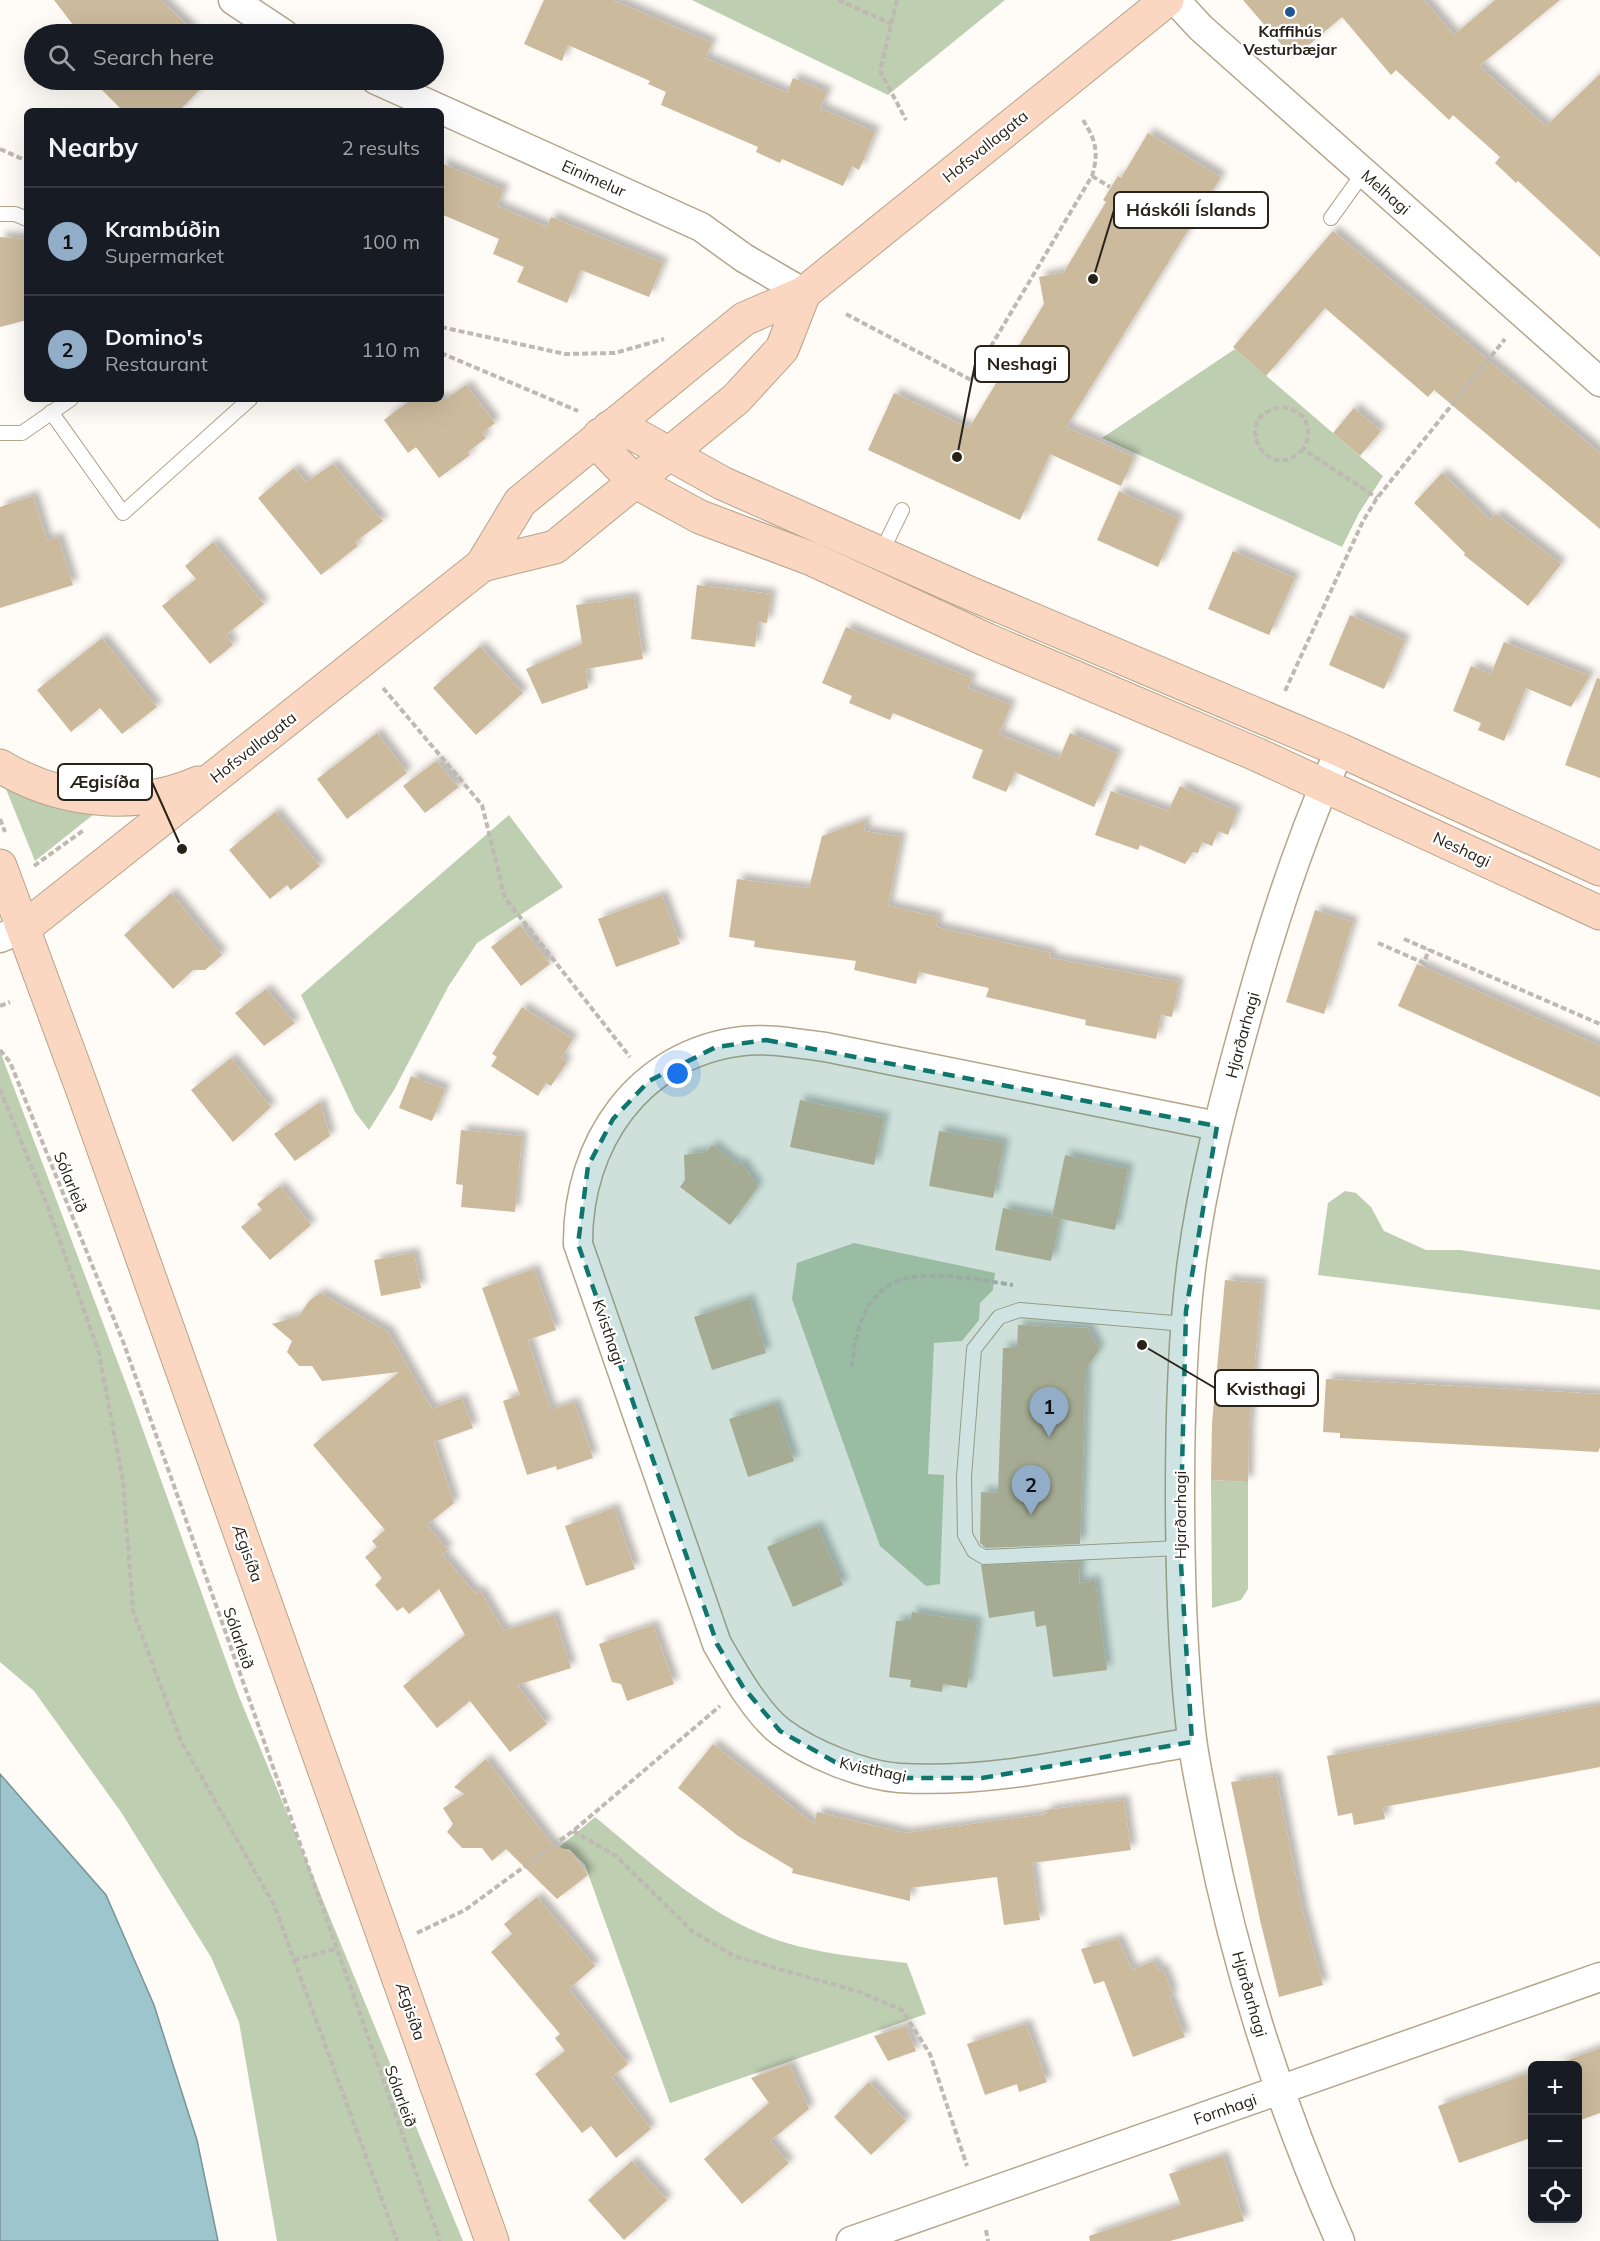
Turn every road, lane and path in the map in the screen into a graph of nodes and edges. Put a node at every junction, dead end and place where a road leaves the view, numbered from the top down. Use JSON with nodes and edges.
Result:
{"nodes":[{"id":1,"x":233,"y":0,"type":"edge"},
{"id":2,"x":838,"y":0,"type":"edge"},
{"id":3,"x":897,"y":0,"type":"edge"},
{"id":4,"x":1167,"y":0,"type":"edge"},
{"id":5,"x":1174,"y":0,"type":"edge"},
{"id":6,"x":269,"y":24,"type":"edge"},
{"id":7,"x":892,"y":24,"type":"junction"},
{"id":8,"x":398,"y":90,"type":"edge"},
{"id":9,"x":438,"y":108,"type":"edge"},
{"id":10,"x":444,"y":111,"type":"edge"},
{"id":11,"x":906,"y":120,"type":"dead end"},
{"id":12,"x":1083,"y":120,"type":"dead end"},
{"id":13,"x":0,"y":149,"type":"edge"},
{"id":14,"x":24,"y":160,"type":"edge"},
{"id":15,"x":1364,"y":172,"type":"junction"},
{"id":16,"x":1092,"y":176,"type":"junction"},
{"id":17,"x":1110,"y":187,"type":"dead end"},
{"id":18,"x":0,"y":214,"type":"edge"},
{"id":19,"x":24,"y":218,"type":"edge"},
{"id":20,"x":1331,"y":218,"type":"dead end"},
{"id":21,"x":804,"y":293,"type":"junction"},
{"id":22,"x":846,"y":314,"type":"dead end"},
{"id":23,"x":1524,"y":315,"type":"junction"},
{"id":24,"x":444,"y":328,"type":"edge"},
{"id":25,"x":672,"y":337,"type":"dead end"},
{"id":26,"x":444,"y":354,"type":"edge"},
{"id":27,"x":1600,"y":382,"type":"edge"},
{"id":28,"x":66,"y":402,"type":"edge"},
{"id":29,"x":247,"y":402,"type":"edge"},
{"id":30,"x":51,"y":412,"type":"junction"},
{"id":31,"x":598,"y":426,"type":"junction"},
{"id":32,"x":0,"y":433,"type":"edge"},
{"id":33,"x":1303,"y":449,"type":"junction"},
{"id":34,"x":668,"y":452,"type":"junction"},
{"id":35,"x":633,"y":481,"type":"junction"},
{"id":36,"x":1377,"y":498,"type":"junction"},
{"id":37,"x":902,"y":510,"type":"dead end"},
{"id":38,"x":881,"y":554,"type":"junction"},
{"id":39,"x":482,"y":565,"type":"junction"},
{"id":40,"x":361,"y":661,"type":"junction"},
{"id":41,"x":1280,"y":701,"type":"dead end"},
{"id":42,"x":1340,"y":750,"type":"junction"},
{"id":43,"x":0,"y":766,"type":"edge"},
{"id":44,"x":219,"y":774,"type":"junction"},
{"id":45,"x":1324,"y":785,"type":"junction"},
{"id":46,"x":90,"y":826,"type":"dead end"},
{"id":47,"x":0,"y":866,"type":"edge"},
{"id":48,"x":32,"y":868,"type":"dead end"},
{"id":49,"x":1600,"y":869,"type":"edge"},
{"id":50,"x":1600,"y":913,"type":"edge"},
{"id":51,"x":12,"y":933,"type":"edge"},
{"id":52,"x":1404,"y":939,"type":"dead end"},
{"id":53,"x":1378,"y":943,"type":"dead end"},
{"id":54,"x":1429,"y":950,"type":"junction"},
{"id":55,"x":10,"y":1002,"type":"dead end"},
{"id":56,"x":0,"y":1006,"type":"edge"},
{"id":57,"x":1600,"y":1024,"type":"edge"},
{"id":58,"x":0,"y":1050,"type":"edge"},
{"id":59,"x":649,"y":1081,"type":"junction"},
{"id":60,"x":0,"y":1089,"type":"edge"},
{"id":61,"x":1217,"y":1126,"type":"junction"},
{"id":62,"x":1185,"y":1324,"type":"junction"},
{"id":63,"x":1180,"y":1548,"type":"junction"},
{"id":64,"x":743,"y":1687,"type":"junction"},
{"id":65,"x":1192,"y":1742,"type":"junction"},
{"id":66,"x":573,"y":1831,"type":"junction"},
{"id":67,"x":414,"y":1935,"type":"dead end"},
{"id":68,"x":335,"y":1949,"type":"junction"},
{"id":69,"x":294,"y":1960,"type":"junction"},
{"id":70,"x":1600,"y":1977,"type":"edge"},
{"id":71,"x":1279,"y":2090,"type":"junction"},
{"id":72,"x":968,"y":2170,"type":"dead end"},
{"id":73,"x":986,"y":2230,"type":"dead end"},
{"id":74,"x":397,"y":2241,"type":"edge"},
{"id":75,"x":440,"y":2241,"type":"edge"},
{"id":76,"x":492,"y":2241,"type":"edge"},
{"id":77,"x":851,"y":2241,"type":"edge"},
{"id":78,"x":988,"y":2241,"type":"edge"},
{"id":79,"x":1340,"y":2241,"type":"edge"}],
"edges":[{"from":1,"to":6,"type":"street"},
{"from":2,"to":7,"type":"path"},
{"from":3,"to":7,"type":"path"},
{"from":4,"to":21,"type":"street","name":"Hofsvallagata"},
{"from":5,"to":15,"type":"street","name":"Melhagi"},
{"from":7,"to":11,"type":"path"},
{"from":8,"to":9,"type":"street","name":"Einimelur"},
{"from":10,"to":21,"type":"street","name":"Einimelur"},
{"from":12,"to":16,"type":"path"},
{"from":13,"to":14,"type":"path"},
{"from":15,"to":20,"type":"lane"},
{"from":15,"to":23,"type":"street","name":"Melhagi"},
{"from":16,"to":17,"type":"path"},
{"from":16,"to":22,"type":"path"},
{"from":18,"to":19,"type":"lane"},
{"from":21,"to":31,"type":"street","name":"Hofsvallagata"},
{"from":21,"to":34,"type":"street","name":"Hofsvallagata"},
{"from":23,"to":27,"type":"street","name":"Melhagi"},
{"from":23,"to":36,"type":"path"},
{"from":24,"to":25,"type":"path"},
{"from":26,"to":31,"type":"path"},
{"from":28,"to":30,"type":"lane"},
{"from":29,"to":30,"type":"lane"},
{"from":30,"to":32,"type":"lane"},
{"from":31,"to":34,"type":"street"},
{"from":31,"to":35,"type":"street","name":"Neshagi"},
{"from":31,"to":39,"type":"street","name":"Hofsvallagata"},
{"from":33,"to":33,"type":"path"},
{"from":33,"to":36,"type":"path"},
{"from":34,"to":35,"type":"street","name":"Hofsvallagata"},
{"from":34,"to":38,"type":"street"},
{"from":35,"to":39,"type":"street","name":"Hofsvallagata"},
{"from":35,"to":45,"type":"street","name":"Neshagi"},
{"from":36,"to":41,"type":"path"},
{"from":37,"to":38,"type":"lane"},
{"from":38,"to":42,"type":"street"},
{"from":39,"to":40,"type":"street","name":"Hofsvallagata"},
{"from":40,"to":44,"type":"street","name":"Hofsvallagata"},
{"from":40,"to":59,"type":"path"},
{"from":42,"to":45,"type":"street"},
{"from":42,"to":49,"type":"street"},
{"from":43,"to":44,"type":"street"},
{"from":44,"to":51,"type":"street","name":"Hofsvallagata"},
{"from":45,"to":50,"type":"street","name":"Neshagi"},
{"from":45,"to":61,"type":"street","name":"Hjarðarhagi"},
{"from":46,"to":48,"type":"path"},
{"from":47,"to":51,"type":"street","name":"Ægisíða"},
{"from":51,"to":76,"type":"street","name":"Ægisíða"},
{"from":52,"to":54,"type":"path"},
{"from":53,"to":54,"type":"path"},
{"from":54,"to":57,"type":"path"},
{"from":55,"to":56,"type":"path"},
{"from":58,"to":68,"type":"path","name":"Sólarleið"},
{"from":59,"to":61,"type":"street","name":"Kvisthagi"},
{"from":59,"to":64,"type":"street","name":"Kvisthagi"},
{"from":60,"to":69,"type":"path","name":"Sólarleið"},
{"from":61,"to":62,"type":"street","name":"Hjarðarhagi"},
{"from":62,"to":63,"type":"street","name":"Hjarðarhagi"},
{"from":62,"to":63,"type":"lane"},
{"from":63,"to":65,"type":"street","name":"Hjarðarhagi"},
{"from":64,"to":65,"type":"street","name":"Kvisthagi"},
{"from":64,"to":66,"type":"path"},
{"from":65,"to":71,"type":"street","name":"Hjarðarhagi"},
{"from":66,"to":67,"type":"path"},
{"from":66,"to":72,"type":"path"},
{"from":68,"to":69,"type":"path"},
{"from":68,"to":75,"type":"path","name":"Sólarleið"},
{"from":69,"to":74,"type":"path","name":"Sólarleið"},
{"from":70,"to":71,"type":"street","name":"Fornhagi"},
{"from":71,"to":77,"type":"street","name":"Fornhagi"},
{"from":71,"to":79,"type":"street","name":"Hjarðarhagi"},
{"from":73,"to":78,"type":"path"}]}
